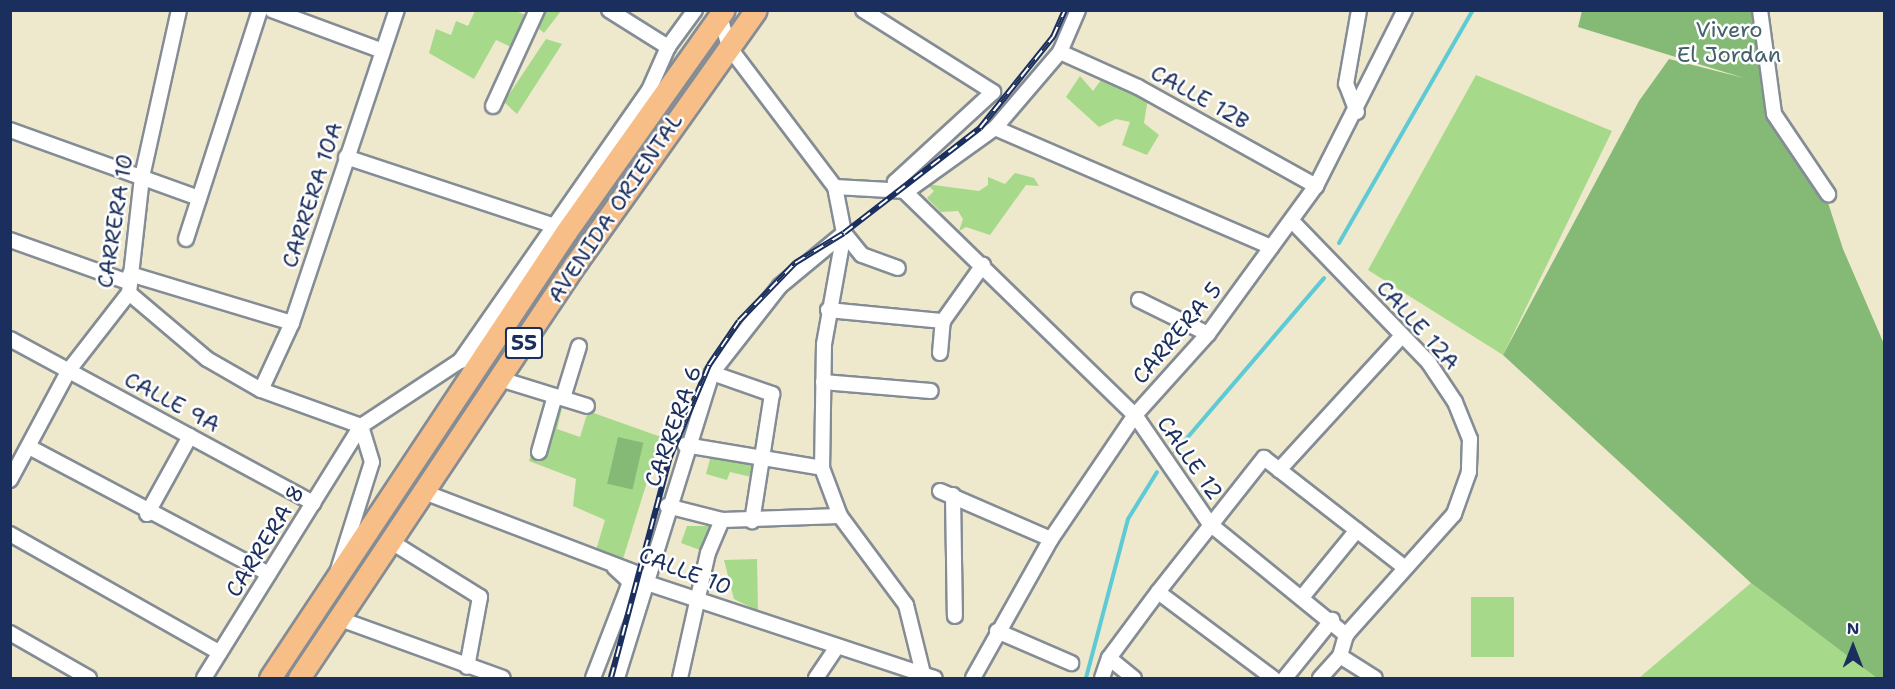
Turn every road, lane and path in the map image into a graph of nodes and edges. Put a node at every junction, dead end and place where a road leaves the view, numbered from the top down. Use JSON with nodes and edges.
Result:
{"nodes":[{"id":1,"x":179,"y":10,"type":"edge"},
{"id":2,"x":260,"y":10,"type":"edge"},
{"id":3,"x":272,"y":10,"type":"edge"},
{"id":4,"x":397,"y":10,"type":"edge"},
{"id":5,"x":537,"y":10,"type":"edge"},
{"id":6,"x":609,"y":10,"type":"edge"},
{"id":7,"x":695,"y":10,"type":"edge"},
{"id":8,"x":756,"y":10,"type":"edge"},
{"id":9,"x":863,"y":10,"type":"edge"},
{"id":10,"x":1078,"y":10,"type":"edge"},
{"id":11,"x":1359,"y":10,"type":"edge"},
{"id":12,"x":1405,"y":10,"type":"edge"},
{"id":13,"x":1760,"y":10,"type":"edge"},
{"id":14,"x":722,"y":14,"type":"edge"},
{"id":15,"x":668,"y":47,"type":"junction"},
{"id":16,"x":729,"y":47,"type":"junction"},
{"id":17,"x":383,"y":51,"type":"junction"},
{"id":18,"x":1060,"y":52,"type":"junction"},
{"id":19,"x":493,"y":106,"type":"dead end"},
{"id":20,"x":1357,"y":112,"type":"junction"},
{"id":21,"x":995,"y":128,"type":"junction"},
{"id":22,"x":10,"y":130,"type":"edge"},
{"id":23,"x":346,"y":157,"type":"junction"},
{"id":24,"x":142,"y":177,"type":"junction"},
{"id":25,"x":1316,"y":186,"type":"junction"},
{"id":26,"x":834,"y":187,"type":"junction"},
{"id":27,"x":907,"y":191,"type":"junction"},
{"id":28,"x":1828,"y":194,"type":"dead end"},
{"id":29,"x":199,"y":198,"type":"junction"},
{"id":30,"x":1292,"y":221,"type":"junction"},
{"id":31,"x":559,"y":228,"type":"junction"},
{"id":32,"x":844,"y":233,"type":"junction"},
{"id":33,"x":186,"y":238,"type":"dead end"},
{"id":34,"x":10,"y":240,"type":"edge"},
{"id":35,"x":1271,"y":247,"type":"junction"},
{"id":36,"x":983,"y":265,"type":"junction"},
{"id":37,"x":898,"y":267,"type":"dead end"},
{"id":38,"x":129,"y":283,"type":"junction"},
{"id":39,"x":1139,"y":300,"type":"dead end"},
{"id":40,"x":828,"y":310,"type":"junction"},
{"id":41,"x":943,"y":321,"type":"junction"},
{"id":42,"x":292,"y":323,"type":"junction"},
{"id":43,"x":1208,"y":334,"type":"junction"},
{"id":44,"x":1402,"y":336,"type":"junction"},
{"id":45,"x":10,"y":339,"type":"edge"},
{"id":46,"x":579,"y":346,"type":"dead end"},
{"id":47,"x":940,"y":353,"type":"dead end"},
{"id":48,"x":482,"y":356,"type":"junction"},
{"id":49,"x":460,"y":361,"type":"junction"},
{"id":50,"x":69,"y":370,"type":"junction"},
{"id":51,"x":712,"y":373,"type":"junction"},
{"id":52,"x":500,"y":379,"type":"junction"},
{"id":53,"x":823,"y":382,"type":"junction"},
{"id":54,"x":261,"y":390,"type":"junction"},
{"id":55,"x":931,"y":391,"type":"dead end"},
{"id":56,"x":559,"y":397,"type":"junction"},
{"id":57,"x":587,"y":406,"type":"dead end"},
{"id":58,"x":1135,"y":415,"type":"junction"},
{"id":59,"x":361,"y":426,"type":"junction"},
{"id":60,"x":190,"y":436,"type":"junction"},
{"id":61,"x":686,"y":445,"type":"junction"},
{"id":62,"x":31,"y":448,"type":"junction"},
{"id":63,"x":539,"y":452,"type":"dead end"},
{"id":64,"x":765,"y":459,"type":"junction"},
{"id":65,"x":822,"y":468,"type":"junction"},
{"id":66,"x":1279,"y":470,"type":"junction"},
{"id":67,"x":10,"y":480,"type":"edge"},
{"id":68,"x":424,"y":492,"type":"junction"},
{"id":69,"x":314,"y":503,"type":"junction"},
{"id":70,"x":667,"y":506,"type":"junction"},
{"id":71,"x":147,"y":514,"type":"junction"},
{"id":72,"x":840,"y":516,"type":"junction"},
{"id":73,"x":722,"y":520,"type":"junction"},
{"id":74,"x":752,"y":521,"type":"junction"},
{"id":75,"x":1210,"y":524,"type":"junction"},
{"id":76,"x":1357,"y":530,"type":"junction"},
{"id":77,"x":10,"y":534,"type":"edge"},
{"id":78,"x":1051,"y":539,"type":"junction"},
{"id":79,"x":390,"y":541,"type":"junction"},
{"id":80,"x":613,"y":567,"type":"junction"},
{"id":81,"x":1404,"y":567,"type":"junction"},
{"id":82,"x":269,"y":574,"type":"junction"},
{"id":83,"x":336,"y":582,"type":"junction"},
{"id":84,"x":647,"y":583,"type":"junction"},
{"id":85,"x":1158,"y":592,"type":"junction"},
{"id":86,"x":1303,"y":596,"type":"junction"},
{"id":87,"x":699,"y":601,"type":"junction"},
{"id":88,"x":956,"y":616,"type":"dead end"},
{"id":89,"x":340,"y":619,"type":"junction"},
{"id":90,"x":1332,"y":620,"type":"junction"},
{"id":91,"x":996,"y":631,"type":"junction"},
{"id":92,"x":10,"y":633,"type":"edge"},
{"id":93,"x":1346,"y":635,"type":"junction"},
{"id":94,"x":836,"y":648,"type":"junction"},
{"id":95,"x":220,"y":652,"type":"junction"},
{"id":96,"x":1340,"y":656,"type":"junction"},
{"id":97,"x":1109,"y":658,"type":"junction"},
{"id":98,"x":1071,"y":663,"type":"dead end"},
{"id":99,"x":467,"y":667,"type":"junction"},
{"id":100,"x":1099,"y":677,"type":"edge"},
{"id":101,"x":89,"y":678,"type":"edge"},
{"id":102,"x":204,"y":678,"type":"edge"},
{"id":103,"x":270,"y":678,"type":"edge"},
{"id":104,"x":298,"y":678,"type":"edge"},
{"id":105,"x":503,"y":678,"type":"edge"},
{"id":106,"x":593,"y":678,"type":"edge"},
{"id":107,"x":617,"y":678,"type":"edge"},
{"id":108,"x":681,"y":678,"type":"edge"},
{"id":109,"x":816,"y":678,"type":"edge"},
{"id":110,"x":927,"y":678,"type":"edge"},
{"id":111,"x":974,"y":678,"type":"edge"},
{"id":112,"x":1134,"y":678,"type":"edge"},
{"id":113,"x":1273,"y":678,"type":"edge"},
{"id":114,"x":1285,"y":678,"type":"edge"},
{"id":115,"x":1320,"y":678,"type":"edge"},
{"id":116,"x":1375,"y":678,"type":"edge"}],
"edges":[{"from":1,"to":24,"type":"street","name":"CARRERA 10"},
{"from":2,"to":29,"type":"street"},
{"from":3,"to":17,"type":"street"},
{"from":4,"to":17,"type":"street","name":"CARRERA 10A"},
{"from":5,"to":19,"type":"street"},
{"from":6,"to":15,"type":"street"},
{"from":7,"to":15,"type":"street","name":"AVENIDA ORIENTAL"},
{"from":8,"to":16,"type":"main road","name":"AVENIDA ORIENTAL","number":"55"},
{"from":9,"to":27,"type":"street"},
{"from":10,"to":18,"type":"street"},
{"from":11,"to":20,"type":"street"},
{"from":12,"to":20,"type":"street","name":"CARRERA 5"},
{"from":13,"to":28,"type":"street"},
{"from":14,"to":16,"type":"street"},
{"from":14,"to":31,"type":"main road","name":"AVENIDA ORIENTAL","number":"55"},
{"from":15,"to":31,"type":"street","name":"AVENIDA ORIENTAL"},
{"from":16,"to":26,"type":"street"},
{"from":16,"to":52,"type":"main road","name":"AVENIDA ORIENTAL","number":"55"},
{"from":17,"to":23,"type":"street","name":"CARRERA 10A"},
{"from":18,"to":21,"type":"street"},
{"from":18,"to":25,"type":"street","name":"CALLE 12B"},
{"from":20,"to":25,"type":"street","name":"CARRERA 5"},
{"from":21,"to":27,"type":"street"},
{"from":21,"to":35,"type":"street"},
{"from":22,"to":24,"type":"street"},
{"from":23,"to":31,"type":"street"},
{"from":23,"to":42,"type":"street","name":"CARRERA 10A"},
{"from":24,"to":29,"type":"street"},
{"from":24,"to":38,"type":"street","name":"CARRERA 10"},
{"from":25,"to":30,"type":"street","name":"CARRERA 5"},
{"from":26,"to":27,"type":"street"},
{"from":26,"to":32,"type":"street"},
{"from":27,"to":36,"type":"street","name":"CALLE 12"},
{"from":29,"to":33,"type":"street"},
{"from":30,"to":35,"type":"street","name":"CARRERA 5"},
{"from":30,"to":44,"type":"street","name":"CALLE 12A"},
{"from":31,"to":48,"type":"main road","name":"AVENIDA ORIENTAL","number":"55"},
{"from":31,"to":49,"type":"street","name":"AVENIDA ORIENTAL"},
{"from":32,"to":37,"type":"street"},
{"from":32,"to":40,"type":"street"},
{"from":32,"to":51,"type":"street","name":"CARRERA 6"},
{"from":34,"to":38,"type":"street"},
{"from":35,"to":43,"type":"street","name":"CARRERA 5"},
{"from":36,"to":41,"type":"street"},
{"from":36,"to":58,"type":"street","name":"CALLE 12"},
{"from":38,"to":42,"type":"street"},
{"from":38,"to":50,"type":"street","name":"CARRERA 10"},
{"from":38,"to":54,"type":"street"},
{"from":39,"to":43,"type":"street"},
{"from":40,"to":41,"type":"street"},
{"from":40,"to":53,"type":"street"},
{"from":41,"to":47,"type":"street"},
{"from":42,"to":54,"type":"street","name":"CARRERA 10A"},
{"from":43,"to":58,"type":"street","name":"CARRERA 5"},
{"from":44,"to":66,"type":"street"},
{"from":44,"to":81,"type":"street","name":"CALLE 12A"},
{"from":45,"to":50,"type":"street","name":"CALLE 9A"},
{"from":46,"to":56,"type":"street"},
{"from":48,"to":49,"type":"street","name":"CARRERA 8"},
{"from":48,"to":83,"type":"main road","name":"AVENIDA ORIENTAL","number":"55"},
{"from":49,"to":59,"type":"street","name":"CARRERA 8"},
{"from":50,"to":60,"type":"street","name":"CALLE 9A"},
{"from":50,"to":62,"type":"street","name":"CARRERA 10"},
{"from":51,"to":61,"type":"street","name":"CARRERA 6"},
{"from":51,"to":64,"type":"street"},
{"from":52,"to":56,"type":"street"},
{"from":52,"to":68,"type":"main road","name":"AVENIDA ORIENTAL","number":"55"},
{"from":53,"to":55,"type":"street"},
{"from":53,"to":65,"type":"street"},
{"from":54,"to":59,"type":"street"},
{"from":56,"to":57,"type":"street"},
{"from":56,"to":63,"type":"street"},
{"from":58,"to":75,"type":"street","name":"CALLE 12"},
{"from":58,"to":78,"type":"street","name":"CARRERA 5"},
{"from":59,"to":69,"type":"street","name":"CARRERA 8"},
{"from":59,"to":83,"type":"street"},
{"from":60,"to":69,"type":"street","name":"CALLE 9A"},
{"from":60,"to":71,"type":"street"},
{"from":61,"to":64,"type":"street"},
{"from":61,"to":70,"type":"street","name":"CARRERA 6"},
{"from":62,"to":67,"type":"street","name":"CARRERA 10"},
{"from":62,"to":71,"type":"street"},
{"from":64,"to":65,"type":"street"},
{"from":64,"to":74,"type":"street"},
{"from":65,"to":72,"type":"street"},
{"from":66,"to":75,"type":"street"},
{"from":66,"to":76,"type":"street"},
{"from":68,"to":79,"type":"main road","name":"AVENIDA ORIENTAL","number":"55"},
{"from":68,"to":80,"type":"street","name":"CALLE 10"},
{"from":69,"to":82,"type":"street","name":"CARRERA 8"},
{"from":70,"to":73,"type":"street"},
{"from":70,"to":84,"type":"street","name":"CARRERA 6"},
{"from":71,"to":82,"type":"street"},
{"from":72,"to":74,"type":"street"},
{"from":72,"to":110,"type":"street"},
{"from":73,"to":74,"type":"street"},
{"from":73,"to":87,"type":"street"},
{"from":75,"to":85,"type":"street"},
{"from":75,"to":86,"type":"street","name":"CALLE 12"},
{"from":76,"to":81,"type":"street"},
{"from":76,"to":86,"type":"street"},
{"from":77,"to":95,"type":"street"},
{"from":78,"to":88,"type":"street"},
{"from":78,"to":91,"type":"street","name":"CARRERA 5"},
{"from":79,"to":89,"type":"main road","name":"AVENIDA ORIENTAL","number":"55"},
{"from":79,"to":99,"type":"street"},
{"from":80,"to":84,"type":"street","name":"CALLE 10"},
{"from":80,"to":106,"type":"street"},
{"from":81,"to":93,"type":"street","name":"CALLE 12A"},
{"from":82,"to":95,"type":"street","name":"CARRERA 8"},
{"from":83,"to":103,"type":"main road","name":"AVENIDA ORIENTAL","number":"55"},
{"from":84,"to":87,"type":"street","name":"CALLE 10"},
{"from":84,"to":107,"type":"street","name":"CARRERA 6"},
{"from":85,"to":97,"type":"street"},
{"from":85,"to":113,"type":"street"},
{"from":86,"to":90,"type":"street","name":"CALLE 12"},
{"from":87,"to":94,"type":"street","name":"CALLE 10"},
{"from":87,"to":108,"type":"street"},
{"from":89,"to":99,"type":"street"},
{"from":89,"to":104,"type":"main road","name":"AVENIDA ORIENTAL","number":"55"},
{"from":90,"to":93,"type":"street","name":"CALLE 12"},
{"from":90,"to":114,"type":"street"},
{"from":91,"to":98,"type":"street"},
{"from":91,"to":111,"type":"street","name":"CARRERA 5"},
{"from":92,"to":101,"type":"street"},
{"from":93,"to":96,"type":"street","name":"CALLE 12A"},
{"from":94,"to":109,"type":"street"},
{"from":94,"to":110,"type":"street","name":"CALLE 10"},
{"from":95,"to":102,"type":"street","name":"CARRERA 8"},
{"from":96,"to":115,"type":"street","name":"CALLE 12A"},
{"from":96,"to":116,"type":"street"},
{"from":97,"to":100,"type":"street"},
{"from":97,"to":112,"type":"street"},
{"from":99,"to":105,"type":"street"}]}
